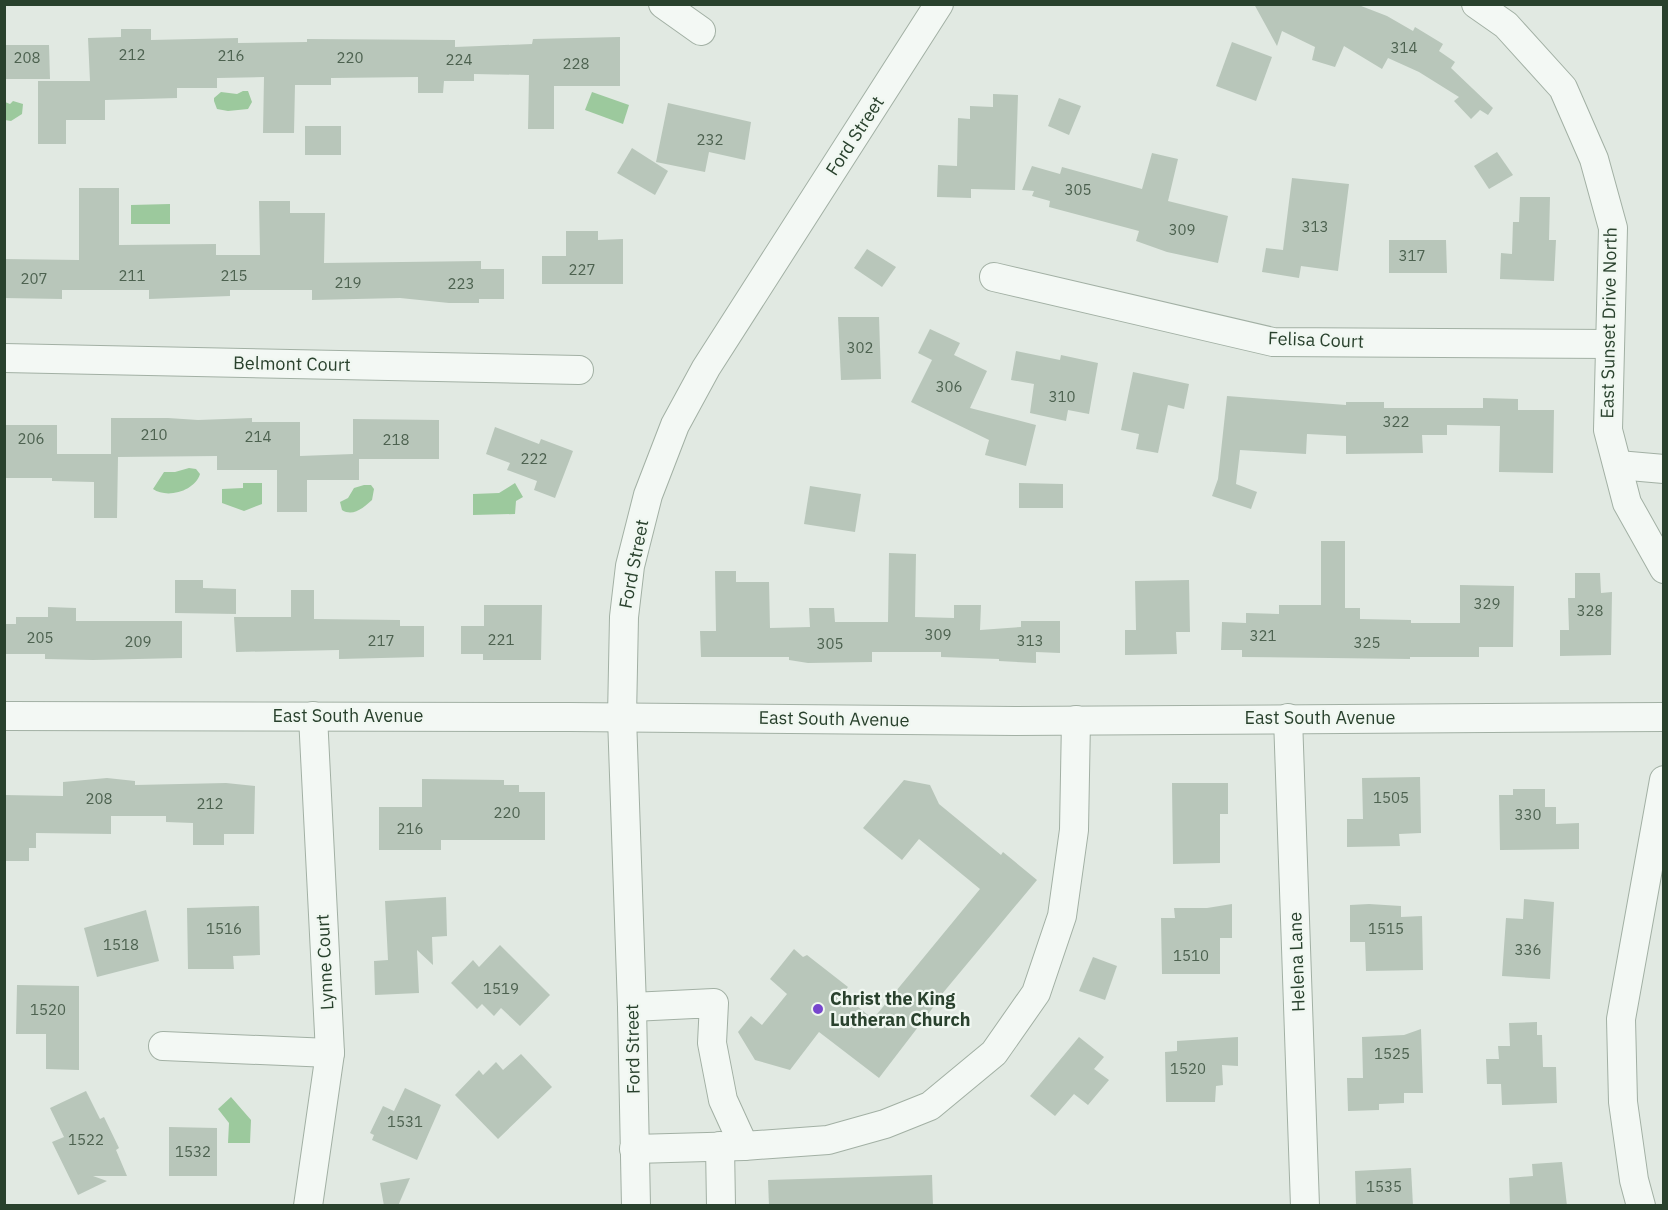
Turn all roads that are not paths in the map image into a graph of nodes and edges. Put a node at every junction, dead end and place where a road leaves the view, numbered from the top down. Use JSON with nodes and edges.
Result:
{"nodes":[{"id":1,"x":663,"y":4,"type":"edge"},
{"id":2,"x":939,"y":4,"type":"edge"},
{"id":3,"x":1476,"y":4,"type":"edge"},
{"id":4,"x":701,"y":31,"type":"dead end"},
{"id":5,"x":994,"y":277,"type":"dead end"},
{"id":6,"x":1610,"y":344,"type":"junction"},
{"id":7,"x":4,"y":357,"type":"edge"},
{"id":8,"x":579,"y":370,"type":"dead end"},
{"id":9,"x":1618,"y":465,"type":"junction"},
{"id":10,"x":1664,"y":470,"type":"edge"},
{"id":11,"x":1664,"y":569,"type":"edge"},
{"id":12,"x":4,"y":716,"type":"edge"},
{"id":13,"x":313,"y":716,"type":"junction"},
{"id":14,"x":622,"y":717,"type":"junction"},
{"id":15,"x":1664,"y":717,"type":"edge"},
{"id":16,"x":1288,"y":718,"type":"junction"},
{"id":17,"x":1076,"y":720,"type":"junction"},
{"id":18,"x":1664,"y":780,"type":"edge"},
{"id":19,"x":632,"y":1007,"type":"junction"},
{"id":20,"x":163,"y":1046,"type":"dead end"},
{"id":21,"x":330,"y":1053,"type":"junction"},
{"id":22,"x":732,"y":1146,"type":"junction"},
{"id":23,"x":634,"y":1149,"type":"junction"},
{"id":24,"x":308,"y":1206,"type":"edge"},
{"id":25,"x":636,"y":1206,"type":"edge"},
{"id":26,"x":721,"y":1206,"type":"edge"},
{"id":27,"x":1305,"y":1206,"type":"edge"},
{"id":28,"x":1641,"y":1206,"type":"edge"}],
"edges":[{"from":1,"to":4,"type":"street"},
{"from":2,"to":14,"type":"street","name":"Ford Street"},
{"from":3,"to":6,"type":"street","name":"East Sunset Drive North"},
{"from":5,"to":6,"type":"street","name":"Felisa Court"},
{"from":6,"to":9,"type":"street","name":"East Sunset Drive North"},
{"from":7,"to":8,"type":"street","name":"Belmont Court"},
{"from":9,"to":10,"type":"street"},
{"from":9,"to":11,"type":"street","name":"East Sunset Drive North"},
{"from":12,"to":13,"type":"street","name":"East South Avenue"},
{"from":13,"to":14,"type":"street","name":"East South Avenue"},
{"from":13,"to":21,"type":"street","name":"Lynne Court"},
{"from":14,"to":17,"type":"street","name":"East South Avenue"},
{"from":14,"to":19,"type":"street","name":"Ford Street"},
{"from":15,"to":16,"type":"street","name":"East South Avenue"},
{"from":16,"to":17,"type":"street","name":"East South Avenue"},
{"from":16,"to":27,"type":"street","name":"Helena Lane"},
{"from":17,"to":22,"type":"street"},
{"from":18,"to":28,"type":"street"},
{"from":19,"to":22,"type":"street"},
{"from":19,"to":23,"type":"street","name":"Ford Street"},
{"from":20,"to":21,"type":"street"},
{"from":21,"to":24,"type":"street","name":"Lynne Court"},
{"from":22,"to":23,"type":"street"},
{"from":22,"to":26,"type":"street"},
{"from":23,"to":25,"type":"street","name":"Ford Street"}]}
